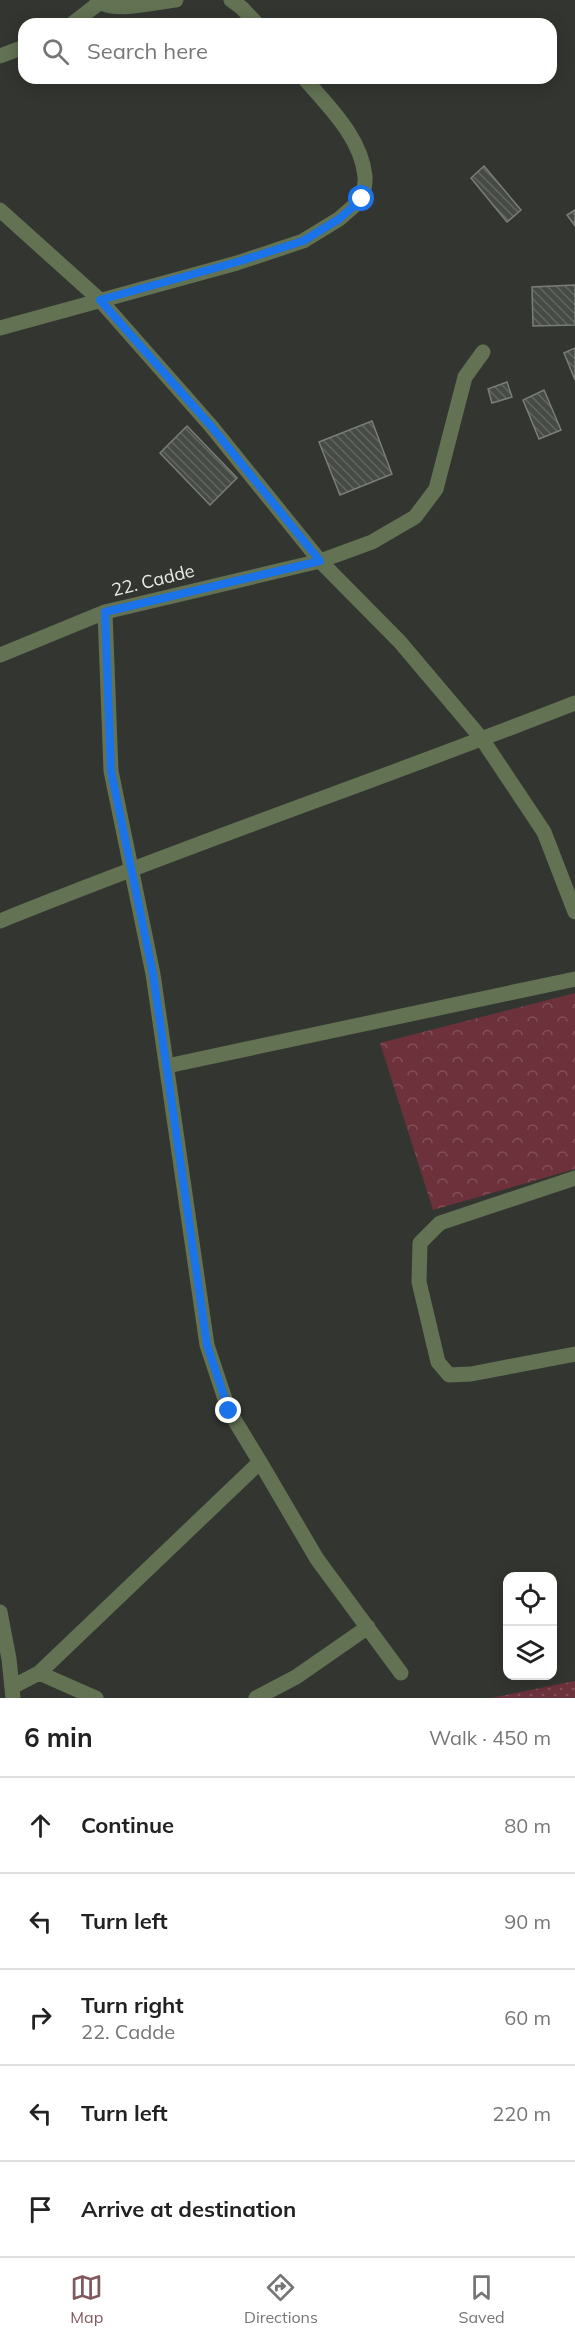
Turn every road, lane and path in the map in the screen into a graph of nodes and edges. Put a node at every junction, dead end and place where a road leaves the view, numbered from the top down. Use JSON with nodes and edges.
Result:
{"nodes":[{"id":1,"x":176,"y":0,"type":"edge"},
{"id":2,"x":231,"y":0,"type":"edge"},
{"id":3,"x":98,"y":1,"type":"edge"},
{"id":4,"x":79,"y":18,"type":"edge"},
{"id":5,"x":251,"y":18,"type":"edge"},
{"id":6,"x":18,"y":49,"type":"edge"},
{"id":7,"x":0,"y":56,"type":"edge"},
{"id":8,"x":309,"y":84,"type":"edge"},
{"id":9,"x":0,"y":210,"type":"edge"},
{"id":10,"x":100,"y":300,"type":"junction"},
{"id":11,"x":0,"y":328,"type":"edge"},
{"id":12,"x":483,"y":352,"type":"dead end"},
{"id":13,"x":320,"y":561,"type":"junction"},
{"id":14,"x":105,"y":612,"type":"junction"},
{"id":15,"x":0,"y":655,"type":"edge"},
{"id":16,"x":575,"y":703,"type":"edge"},
{"id":17,"x":483,"y":739,"type":"junction"},
{"id":18,"x":131,"y":868,"type":"junction"},
{"id":19,"x":575,"y":912,"type":"edge"},
{"id":20,"x":0,"y":921,"type":"edge"},
{"id":21,"x":575,"y":979,"type":"edge"},
{"id":22,"x":167,"y":1066,"type":"junction"},
{"id":23,"x":575,"y":1178,"type":"edge"},
{"id":24,"x":575,"y":1354,"type":"edge"},
{"id":25,"x":260,"y":1462,"type":"junction"},
{"id":26,"x":0,"y":1612,"type":"edge"},
{"id":27,"x":368,"y":1627,"type":"junction"},
{"id":28,"x":39,"y":1673,"type":"junction"},
{"id":29,"x":401,"y":1673,"type":"dead end"},
{"id":30,"x":12,"y":1692,"type":"edge"},
{"id":31,"x":96,"y":1698,"type":"edge"},
{"id":32,"x":256,"y":1698,"type":"edge"}],
"edges":[{"from":1,"to":3,"type":"street"},
{"from":2,"to":5,"type":"street"},
{"from":3,"to":4,"type":"street"},
{"from":6,"to":7,"type":"street"},
{"from":8,"to":10,"type":"street"},
{"from":9,"to":10,"type":"street"},
{"from":10,"to":11,"type":"street"},
{"from":10,"to":13,"type":"street"},
{"from":12,"to":13,"type":"street","name":"22. Cadde"},
{"from":13,"to":14,"type":"street","name":"22. Cadde"},
{"from":13,"to":17,"type":"street"},
{"from":14,"to":15,"type":"street","name":"22. Cadde"},
{"from":14,"to":18,"type":"street"},
{"from":16,"to":17,"type":"street"},
{"from":17,"to":18,"type":"street"},
{"from":17,"to":19,"type":"street"},
{"from":18,"to":20,"type":"street"},
{"from":18,"to":22,"type":"street"},
{"from":21,"to":22,"type":"street"},
{"from":22,"to":25,"type":"street"},
{"from":23,"to":24,"type":"street"},
{"from":25,"to":27,"type":"street"},
{"from":25,"to":28,"type":"street"},
{"from":26,"to":30,"type":"street"},
{"from":27,"to":29,"type":"street"},
{"from":27,"to":32,"type":"street"},
{"from":28,"to":30,"type":"street"},
{"from":28,"to":31,"type":"street"}]}
